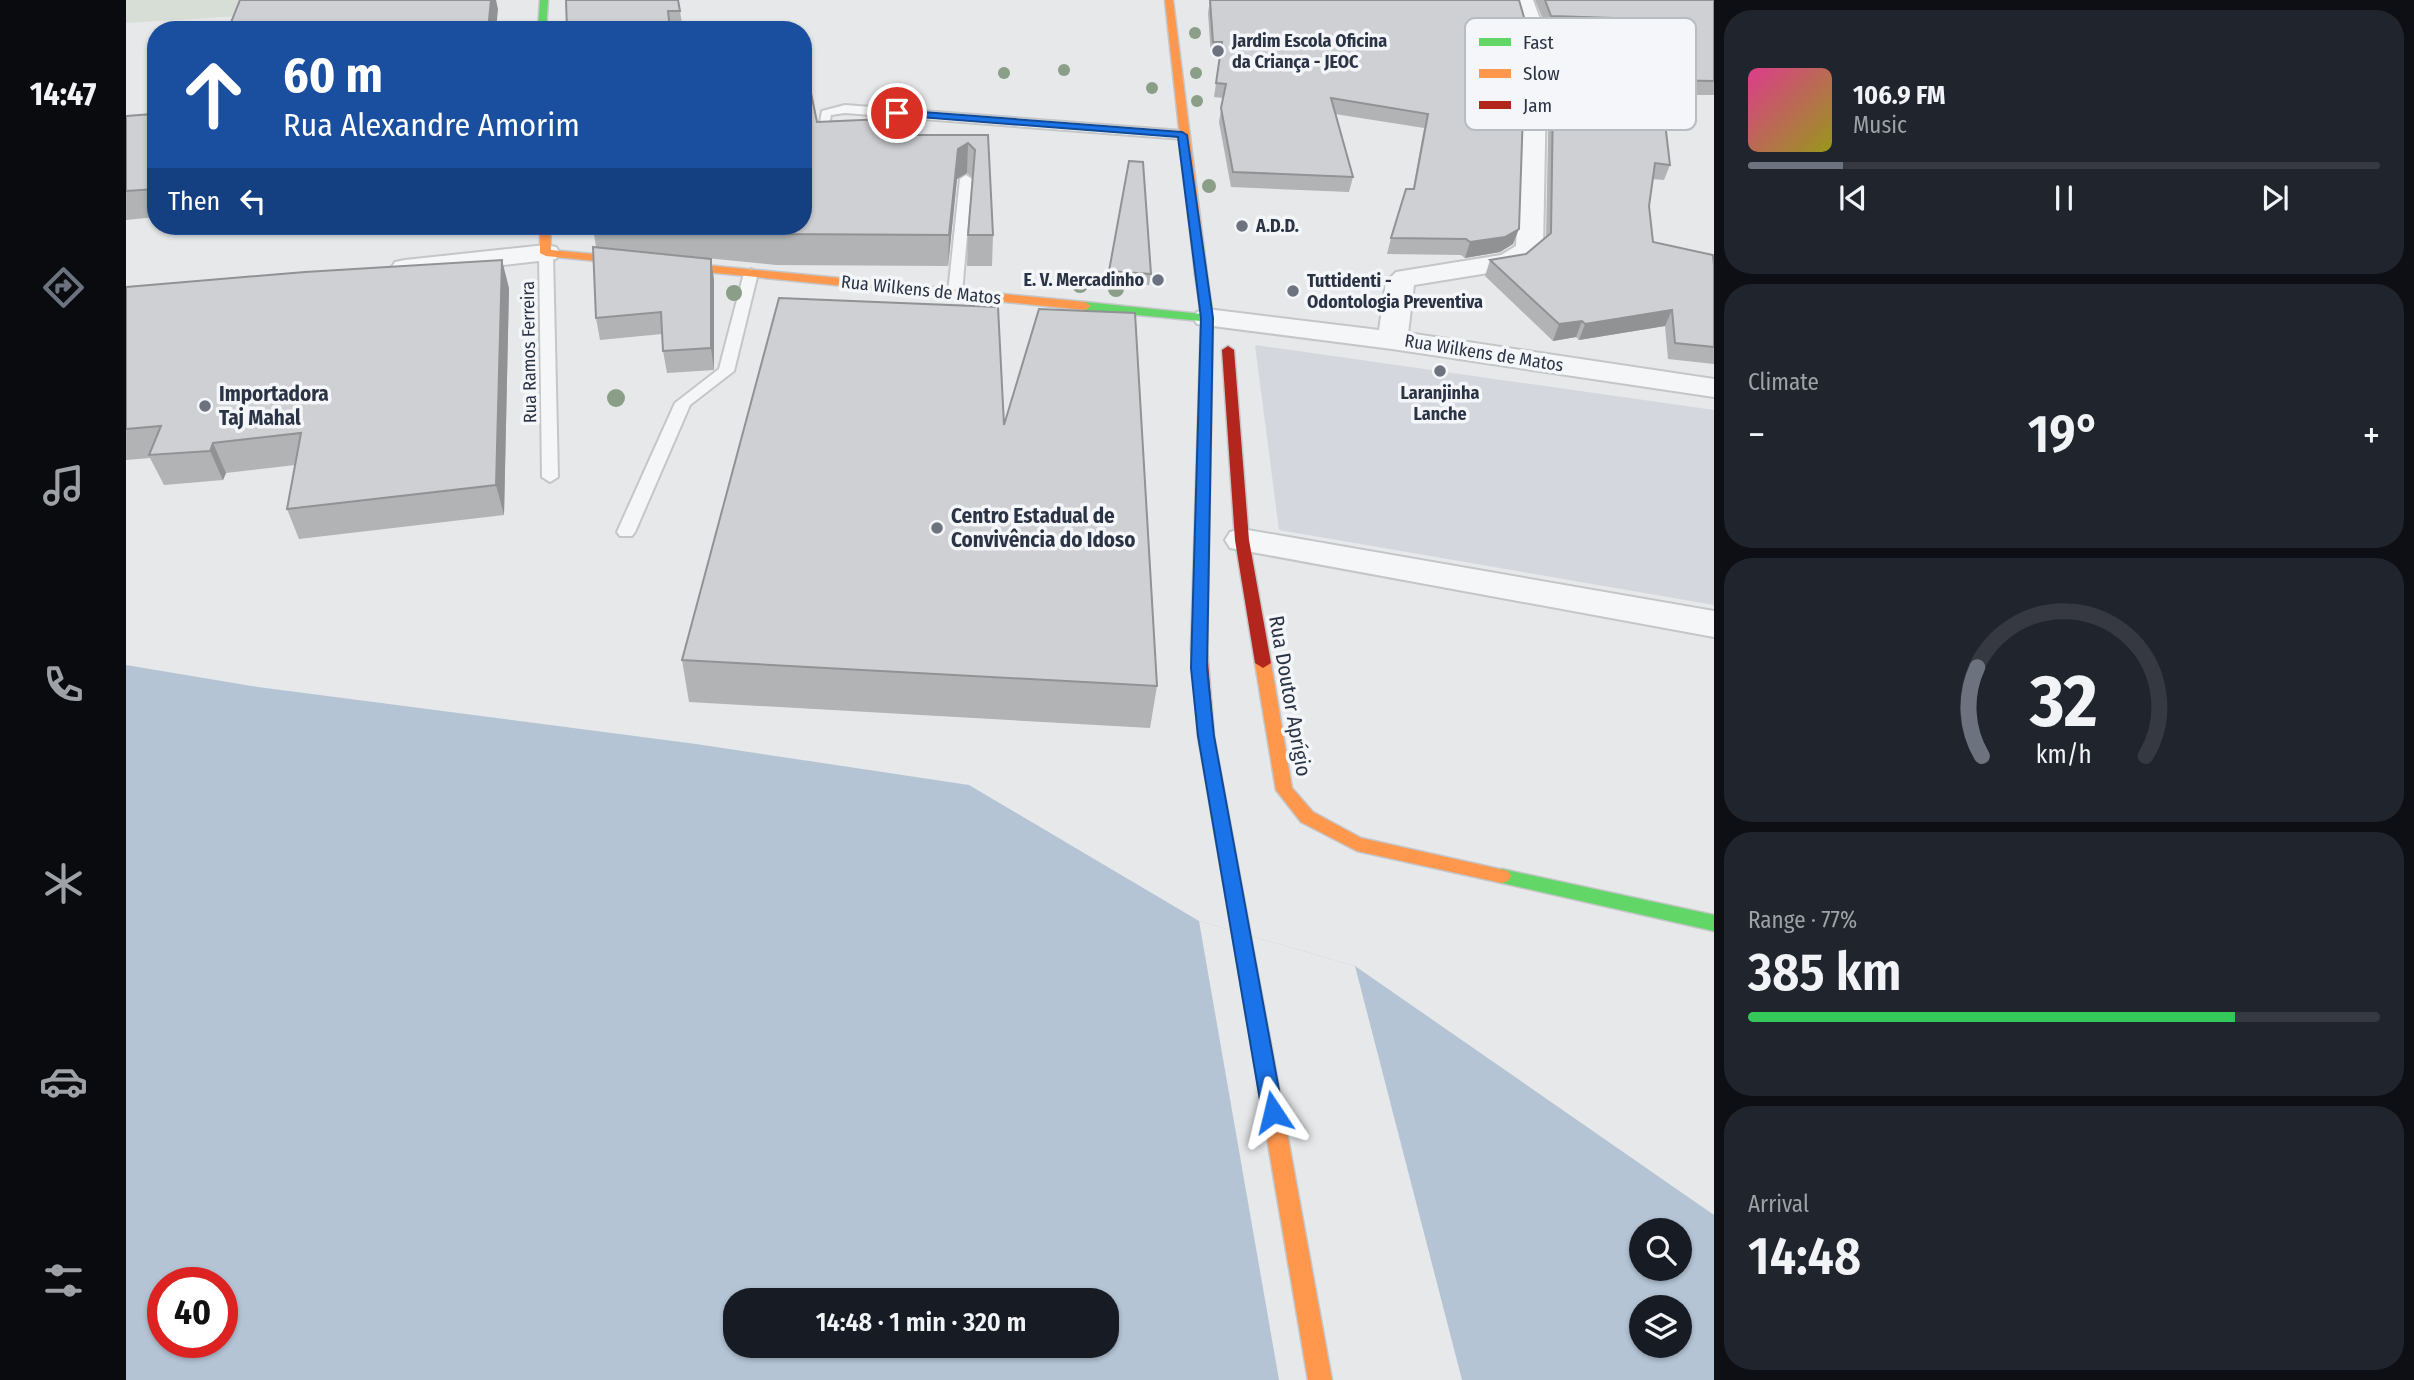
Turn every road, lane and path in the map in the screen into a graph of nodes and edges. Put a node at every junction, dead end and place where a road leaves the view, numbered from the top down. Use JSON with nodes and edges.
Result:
{"nodes":[{"id":1,"x":544,"y":0,"type":"edge"},
{"id":2,"x":1170,"y":0,"type":"edge"},
{"id":3,"x":1524,"y":0,"type":"edge"},
{"id":4,"x":1530,"y":18,"type":"edge"},
{"id":5,"x":543,"y":21,"type":"edge"},
{"id":6,"x":1533,"y":130,"type":"edge"},
{"id":7,"x":1182,"y":135,"type":"junction"},
{"id":8,"x":821,"y":136,"type":"edge"},
{"id":9,"x":966,"y":179,"type":"edge"},
{"id":10,"x":546,"y":239,"type":"edge"},
{"id":11,"x":383,"y":270,"type":"edge"},
{"id":12,"x":751,"y":273,"type":"junction"},
{"id":13,"x":955,"y":293,"type":"junction"},
{"id":14,"x":1216,"y":319,"type":"junction"},
{"id":15,"x":1392,"y":340,"type":"junction"},
{"id":16,"x":1714,"y":388,"type":"edge"},
{"id":17,"x":550,"y":477,"type":"dead end"},
{"id":18,"x":626,"y":532,"type":"dead end"},
{"id":19,"x":1242,"y":540,"type":"junction"},
{"id":20,"x":1714,"y":624,"type":"edge"},
{"id":21,"x":1714,"y":923,"type":"edge"},
{"id":22,"x":1320,"y":1380,"type":"edge"}],
"edges":[{"from":1,"to":5,"type":"street"},
{"from":2,"to":7,"type":"street"},
{"from":3,"to":4,"type":"street"},
{"from":6,"to":15,"type":"street"},
{"from":7,"to":8,"type":"lane"},
{"from":7,"to":14,"type":"street"},
{"from":9,"to":13,"type":"lane"},
{"from":10,"to":11,"type":"street","name":"Rua Wilkens de Matos"},
{"from":10,"to":12,"type":"street","name":"Rua Wilkens de Matos"},
{"from":10,"to":17,"type":"lane","name":"Rua Ramos Ferreira"},
{"from":12,"to":13,"type":"street","name":"Rua Wilkens de Matos"},
{"from":12,"to":18,"type":"lane"},
{"from":13,"to":14,"type":"street","name":"Rua Wilkens de Matos"},
{"from":14,"to":15,"type":"street","name":"Rua Wilkens de Matos"},
{"from":14,"to":19,"type":"street","name":"Rua Doutor Aprígio"},
{"from":14,"to":22,"type":"street"},
{"from":15,"to":16,"type":"street","name":"Rua Wilkens de Matos"},
{"from":19,"to":20,"type":"street"},
{"from":19,"to":21,"type":"street","name":"Rua Doutor Aprígio"}]}
